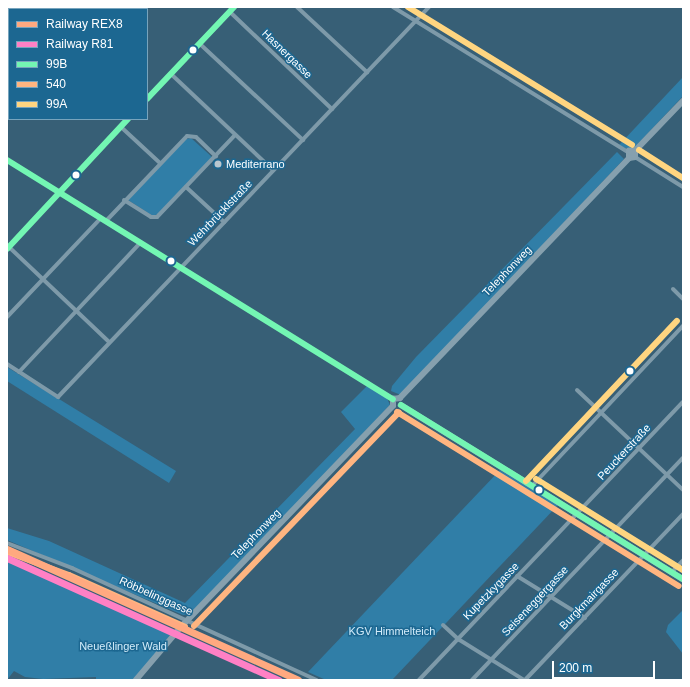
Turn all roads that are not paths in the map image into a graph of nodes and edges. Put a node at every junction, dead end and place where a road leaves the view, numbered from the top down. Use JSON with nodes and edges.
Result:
{"nodes":[{"id":1,"x":234,"y":7,"type":"edge"},
{"id":2,"x":297,"y":7,"type":"edge"},
{"id":3,"x":393,"y":7,"type":"edge"},
{"id":4,"x":430,"y":7,"type":"edge"},
{"id":5,"x":230,"y":12,"type":"junction"},
{"id":6,"x":416,"y":21,"type":"junction"},
{"id":7,"x":200,"y":44,"type":"junction"},
{"id":8,"x":367,"y":72,"type":"junction"},
{"id":9,"x":171,"y":74,"type":"junction"},
{"id":10,"x":148,"y":99,"type":"edge"},
{"id":11,"x":683,"y":101,"type":"edge"},
{"id":12,"x":332,"y":109,"type":"junction"},
{"id":13,"x":127,"y":120,"type":"edge"},
{"id":14,"x":121,"y":127,"type":"junction"},
{"id":15,"x":235,"y":135,"type":"junction"},
{"id":16,"x":303,"y":140,"type":"junction"},
{"id":17,"x":635,"y":154,"type":"junction"},
{"id":18,"x":628,"y":155,"type":"junction"},
{"id":19,"x":216,"y":156,"type":"junction"},
{"id":20,"x":7,"y":160,"type":"edge"},
{"id":21,"x":160,"y":163,"type":"junction"},
{"id":22,"x":273,"y":170,"type":"junction"},
{"id":23,"x":186,"y":187,"type":"junction"},
{"id":24,"x":683,"y":187,"type":"edge"},
{"id":25,"x":60,"y":193,"type":"junction"},
{"id":26,"x":124,"y":200,"type":"junction"},
{"id":27,"x":101,"y":218,"type":"junction"},
{"id":28,"x":106,"y":221,"type":"junction"},
{"id":29,"x":224,"y":222,"type":"junction"},
{"id":30,"x":141,"y":242,"type":"junction"},
{"id":31,"x":8,"y":248,"type":"edge"},
{"id":32,"x":181,"y":267,"type":"junction"},
{"id":33,"x":43,"y":279,"type":"junction"},
{"id":34,"x":673,"y":289,"type":"dead end"},
{"id":35,"x":683,"y":298,"type":"edge"},
{"id":36,"x":76,"y":311,"type":"junction"},
{"id":37,"x":7,"y":317,"type":"edge"},
{"id":38,"x":683,"y":326,"type":"edge"},
{"id":39,"x":109,"y":342,"type":"junction"},
{"id":40,"x":7,"y":364,"type":"edge"},
{"id":41,"x":19,"y":372,"type":"junction"},
{"id":42,"x":577,"y":390,"type":"dead end"},
{"id":43,"x":400,"y":398,"type":"junction"},
{"id":44,"x":393,"y":402,"type":"junction"},
{"id":45,"x":683,"y":402,"type":"edge"},
{"id":46,"x":401,"y":404,"type":"junction"},
{"id":47,"x":601,"y":412,"type":"junction"},
{"id":48,"x":639,"y":448,"type":"junction"},
{"id":49,"x":683,"y":458,"type":"edge"},
{"id":50,"x":667,"y":474,"type":"junction"},
{"id":51,"x":532,"y":486,"type":"junction"},
{"id":52,"x":683,"y":490,"type":"edge"},
{"id":53,"x":577,"y":514,"type":"junction"},
{"id":54,"x":683,"y":514,"type":"edge"},
{"id":55,"x":610,"y":534,"type":"junction"},
{"id":56,"x":7,"y":543,"type":"edge"},
{"id":57,"x":644,"y":555,"type":"junction"},
{"id":58,"x":683,"y":560,"type":"edge"},
{"id":59,"x":672,"y":572,"type":"junction"},
{"id":60,"x":517,"y":576,"type":"junction"},
{"id":61,"x":683,"y":579,"type":"edge"},
{"id":62,"x":551,"y":597,"type":"junction"},
{"id":63,"x":584,"y":618,"type":"junction"},
{"id":64,"x":188,"y":620,"type":"junction"},
{"id":65,"x":442,"y":625,"type":"dead end"},
{"id":66,"x":458,"y":639,"type":"junction"},
{"id":67,"x":491,"y":660,"type":"junction"},
{"id":68,"x":136,"y":680,"type":"edge"},
{"id":69,"x":317,"y":680,"type":"edge"},
{"id":70,"x":419,"y":680,"type":"edge"},
{"id":71,"x":472,"y":680,"type":"edge"},
{"id":72,"x":525,"y":680,"type":"edge"}],
"edges":[{"from":1,"to":5,"type":"street"},
{"from":2,"to":8,"type":"street"},
{"from":3,"to":6,"type":"street"},
{"from":4,"to":6,"type":"street","name":"Wehrbrücklstraße"},
{"from":5,"to":7,"type":"street"},
{"from":5,"to":12,"type":"street","name":"Hasnergasse"},
{"from":6,"to":8,"type":"street","name":"Wehrbrücklstraße"},
{"from":6,"to":18,"type":"street"},
{"from":7,"to":9,"type":"street"},
{"from":7,"to":16,"type":"street"},
{"from":8,"to":12,"type":"street","name":"Wehrbrücklstraße"},
{"from":9,"to":10,"type":"street"},
{"from":9,"to":15,"type":"street"},
{"from":11,"to":17,"type":"street"},
{"from":12,"to":16,"type":"street","name":"Wehrbrücklstraße"},
{"from":13,"to":14,"type":"street"},
{"from":14,"to":21,"type":"street"},
{"from":14,"to":25,"type":"street"},
{"from":15,"to":19,"type":"street"},
{"from":15,"to":22,"type":"street"},
{"from":16,"to":22,"type":"street","name":"Wehrbrücklstraße"},
{"from":17,"to":18,"type":"street"},
{"from":17,"to":24,"type":"street"},
{"from":18,"to":43,"type":"street","name":"Telephonweg"},
{"from":19,"to":21,"type":"street"},
{"from":19,"to":23,"type":"street"},
{"from":20,"to":25,"type":"street"},
{"from":21,"to":26,"type":"street"},
{"from":22,"to":29,"type":"street","name":"Wehrbrücklstraße"},
{"from":23,"to":26,"type":"street"},
{"from":23,"to":29,"type":"street"},
{"from":25,"to":27,"type":"street"},
{"from":25,"to":31,"type":"street"},
{"from":26,"to":28,"type":"street"},
{"from":27,"to":28,"type":"street"},
{"from":27,"to":33,"type":"street"},
{"from":28,"to":30,"type":"street"},
{"from":29,"to":32,"type":"street","name":"Wehrbrücklstraße"},
{"from":30,"to":32,"type":"street"},
{"from":30,"to":36,"type":"street"},
{"from":31,"to":33,"type":"street"},
{"from":32,"to":39,"type":"street","name":"Wehrbrücklstraße"},
{"from":32,"to":44,"type":"street"},
{"from":33,"to":36,"type":"street"},
{"from":33,"to":37,"type":"street"},
{"from":34,"to":35,"type":"street"},
{"from":36,"to":39,"type":"street"},
{"from":36,"to":41,"type":"street"},
{"from":38,"to":47,"type":"street"},
{"from":39,"to":41,"type":"street","name":"Wehrbrücklstraße"},
{"from":40,"to":41,"type":"street"},
{"from":42,"to":47,"type":"street"},
{"from":43,"to":44,"type":"street"},
{"from":43,"to":46,"type":"street"},
{"from":44,"to":46,"type":"street"},
{"from":44,"to":64,"type":"street","name":"Telephonweg"},
{"from":45,"to":48,"type":"street","name":"Peuckerstraße"},
{"from":46,"to":51,"type":"street"},
{"from":47,"to":48,"type":"street"},
{"from":47,"to":51,"type":"street"},
{"from":48,"to":50,"type":"street"},
{"from":48,"to":53,"type":"street","name":"Peuckerstraße"},
{"from":49,"to":50,"type":"street","name":"Seiseneggergasse"},
{"from":50,"to":52,"type":"street"},
{"from":50,"to":55,"type":"street","name":"Seiseneggergasse"},
{"from":51,"to":53,"type":"street"},
{"from":53,"to":55,"type":"street"},
{"from":53,"to":60,"type":"street","name":"Kupetzkygasse"},
{"from":54,"to":57,"type":"street","name":"Burgkmairgasse"},
{"from":55,"to":57,"type":"street"},
{"from":55,"to":62,"type":"street","name":"Seiseneggergasse"},
{"from":56,"to":64,"type":"street","name":"Röbbelinggasse"},
{"from":57,"to":59,"type":"street"},
{"from":57,"to":63,"type":"street","name":"Burgkmairgasse"},
{"from":58,"to":59,"type":"street"},
{"from":59,"to":61,"type":"street"},
{"from":60,"to":62,"type":"street"},
{"from":60,"to":66,"type":"street","name":"Kupetzkygasse"},
{"from":62,"to":63,"type":"street"},
{"from":62,"to":67,"type":"street","name":"Seiseneggergasse"},
{"from":63,"to":72,"type":"street","name":"Burgkmairgasse"},
{"from":64,"to":68,"type":"street","name":"Telephonweg"},
{"from":64,"to":69,"type":"street","name":"Röbbelinggasse"},
{"from":65,"to":66,"type":"street"},
{"from":66,"to":67,"type":"street"},
{"from":66,"to":70,"type":"street","name":"Kupetzkygasse"},
{"from":67,"to":71,"type":"street","name":"Seiseneggergasse"},
{"from":67,"to":72,"type":"street"}]}
